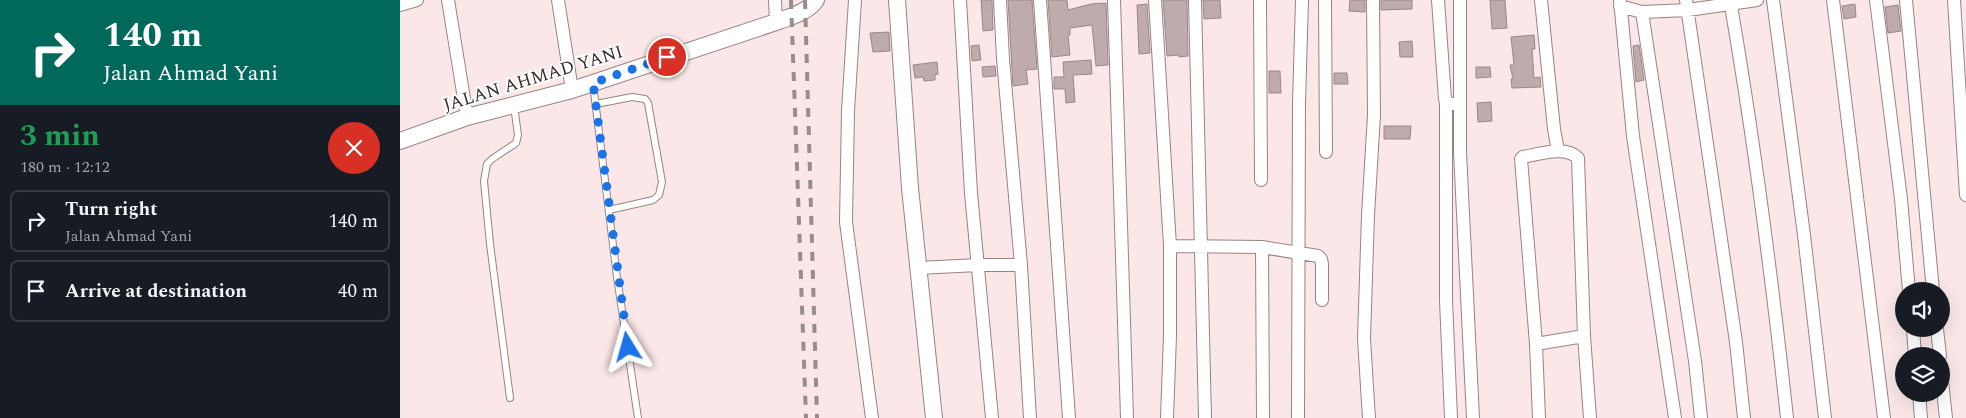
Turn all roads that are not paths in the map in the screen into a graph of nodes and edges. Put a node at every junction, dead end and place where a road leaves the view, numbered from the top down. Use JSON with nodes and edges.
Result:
{"nodes":[{"id":1,"x":416,"y":0,"type":"edge"},
{"id":2,"x":448,"y":0,"type":"edge"},
{"id":3,"x":558,"y":0,"type":"edge"},
{"id":4,"x":775,"y":0,"type":"edge"},
{"id":5,"x":816,"y":0,"type":"edge"},
{"id":6,"x":856,"y":0,"type":"edge"},
{"id":7,"x":897,"y":0,"type":"edge"},
{"id":8,"x":960,"y":0,"type":"edge"},
{"id":9,"x":1000,"y":0,"type":"edge"},
{"id":10,"x":1040,"y":0,"type":"edge"},
{"id":11,"x":1114,"y":0,"type":"edge"},
{"id":12,"x":1155,"y":0,"type":"edge"},
{"id":13,"x":1195,"y":0,"type":"edge"},
{"id":14,"x":1260,"y":0,"type":"edge"},
{"id":15,"x":1302,"y":0,"type":"edge"},
{"id":16,"x":1326,"y":0,"type":"edge"},
{"id":17,"x":1373,"y":0,"type":"edge"},
{"id":18,"x":1438,"y":0,"type":"edge"},
{"id":19,"x":1460,"y":0,"type":"edge"},
{"id":20,"x":1541,"y":0,"type":"edge"},
{"id":21,"x":1758,"y":0,"type":"edge"},
{"id":22,"x":1772,"y":0,"type":"edge"},
{"id":23,"x":1832,"y":0,"type":"edge"},
{"id":24,"x":1876,"y":0,"type":"edge"},
{"id":25,"x":1906,"y":0,"type":"edge"},
{"id":26,"x":1954,"y":0,"type":"edge"},
{"id":27,"x":1730,"y":2,"type":"edge"},
{"id":28,"x":1620,"y":3,"type":"edge"},
{"id":29,"x":400,"y":5,"type":"edge"},
{"id":30,"x":1687,"y":5,"type":"edge"},
{"id":31,"x":1642,"y":12,"type":"junction"},
{"id":32,"x":776,"y":22,"type":"junction"},
{"id":33,"x":593,"y":83,"type":"junction"},
{"id":34,"x":572,"y":90,"type":"junction"},
{"id":35,"x":1446,"y":103,"type":"junction"},
{"id":36,"x":596,"y":104,"type":"junction"},
{"id":37,"x":514,"y":105,"type":"junction"},
{"id":38,"x":1461,"y":106,"type":"junction"},
{"id":39,"x":467,"y":117,"type":"junction"},
{"id":40,"x":400,"y":141,"type":"edge"},
{"id":41,"x":1558,"y":151,"type":"junction"},
{"id":42,"x":1326,"y":152,"type":"dead end"},
{"id":43,"x":1261,"y":180,"type":"dead end"},
{"id":44,"x":1966,"y":195,"type":"edge"},
{"id":45,"x":609,"y":210,"type":"junction"},
{"id":46,"x":1170,"y":246,"type":"junction"},
{"id":47,"x":1201,"y":247,"type":"junction"},
{"id":48,"x":1262,"y":247,"type":"junction"},
{"id":49,"x":1300,"y":252,"type":"junction"},
{"id":50,"x":978,"y":265,"type":"junction"},
{"id":51,"x":1021,"y":265,"type":"junction"},
{"id":52,"x":918,"y":268,"type":"junction"},
{"id":53,"x":1908,"y":282,"type":"edge"},
{"id":54,"x":1932,"y":282,"type":"edge"},
{"id":55,"x":1322,"y":300,"type":"dead end"},
{"id":56,"x":1584,"y":336,"type":"junction"},
{"id":57,"x":1536,"y":344,"type":"junction"},
{"id":58,"x":510,"y":398,"type":"dead end"},
{"id":59,"x":1920,"y":402,"type":"edge"},
{"id":60,"x":1944,"y":402,"type":"edge"},
{"id":61,"x":638,"y":418,"type":"edge"},
{"id":62,"x":872,"y":418,"type":"edge"},
{"id":63,"x":934,"y":418,"type":"edge"},
{"id":64,"x":992,"y":418,"type":"edge"},
{"id":65,"x":1030,"y":418,"type":"edge"},
{"id":66,"x":1069,"y":418,"type":"edge"},
{"id":67,"x":1127,"y":418,"type":"edge"},
{"id":68,"x":1167,"y":418,"type":"edge"},
{"id":69,"x":1205,"y":418,"type":"edge"},
{"id":70,"x":1263,"y":418,"type":"edge"},
{"id":71,"x":1298,"y":418,"type":"edge"},
{"id":72,"x":1369,"y":418,"type":"edge"},
{"id":73,"x":1451,"y":418,"type":"edge"},
{"id":74,"x":1473,"y":418,"type":"edge"},
{"id":75,"x":1539,"y":418,"type":"edge"},
{"id":76,"x":1590,"y":418,"type":"edge"},
{"id":77,"x":1675,"y":418,"type":"edge"},
{"id":78,"x":1701,"y":418,"type":"edge"},
{"id":79,"x":1744,"y":418,"type":"edge"},
{"id":80,"x":1786,"y":418,"type":"edge"},
{"id":81,"x":1825,"y":418,"type":"edge"},
{"id":82,"x":1884,"y":418,"type":"edge"},
{"id":83,"x":1921,"y":418,"type":"edge"},
{"id":84,"x":1946,"y":418,"type":"edge"}],
"edges":[{"from":1,"to":29,"type":"street"},
{"from":2,"to":39,"type":"street"},
{"from":3,"to":34,"type":"street"},
{"from":4,"to":32,"type":"street"},
{"from":5,"to":32,"type":"street","name":"JALAN AHMAD YANI"},
{"from":6,"to":62,"type":"street"},
{"from":7,"to":52,"type":"street"},
{"from":8,"to":50,"type":"street"},
{"from":9,"to":51,"type":"street"},
{"from":10,"to":66,"type":"street"},
{"from":11,"to":67,"type":"street"},
{"from":12,"to":46,"type":"street"},
{"from":13,"to":47,"type":"street"},
{"from":14,"to":43,"type":"street"},
{"from":15,"to":49,"type":"street"},
{"from":16,"to":42,"type":"street"},
{"from":17,"to":72,"type":"street"},
{"from":18,"to":35,"type":"street"},
{"from":19,"to":38,"type":"street"},
{"from":20,"to":41,"type":"street"},
{"from":21,"to":27,"type":"street"},
{"from":22,"to":81,"type":"street"},
{"from":23,"to":82,"type":"street"},
{"from":24,"to":53,"type":"street"},
{"from":25,"to":54,"type":"street"},
{"from":26,"to":44,"type":"street"},
{"from":27,"to":30,"type":"street"},
{"from":27,"to":80,"type":"street"},
{"from":28,"to":31,"type":"street"},
{"from":28,"to":77,"type":"street"},
{"from":30,"to":31,"type":"street"},
{"from":30,"to":79,"type":"street"},
{"from":31,"to":78,"type":"street"},
{"from":32,"to":33,"type":"street","name":"JALAN AHMAD YANI"},
{"from":33,"to":34,"type":"street","name":"JALAN AHMAD YANI"},
{"from":33,"to":36,"type":"lane"},
{"from":34,"to":37,"type":"street","name":"JALAN AHMAD YANI"},
{"from":35,"to":38,"type":"street"},
{"from":35,"to":73,"type":"street"},
{"from":36,"to":45,"type":"lane"},
{"from":36,"to":45,"type":"lane"},
{"from":37,"to":39,"type":"street","name":"JALAN AHMAD YANI"},
{"from":37,"to":58,"type":"lane"},
{"from":38,"to":74,"type":"street"},
{"from":39,"to":40,"type":"street","name":"JALAN AHMAD YANI"},
{"from":41,"to":56,"type":"street"},
{"from":41,"to":57,"type":"street"},
{"from":45,"to":61,"type":"lane"},
{"from":46,"to":47,"type":"street"},
{"from":46,"to":68,"type":"street"},
{"from":47,"to":48,"type":"street"},
{"from":47,"to":69,"type":"street"},
{"from":48,"to":49,"type":"street"},
{"from":48,"to":70,"type":"street"},
{"from":49,"to":55,"type":"street"},
{"from":49,"to":71,"type":"street"},
{"from":50,"to":51,"type":"street"},
{"from":50,"to":52,"type":"street"},
{"from":50,"to":64,"type":"street"},
{"from":51,"to":65,"type":"street"},
{"from":52,"to":63,"type":"street"},
{"from":56,"to":57,"type":"street"},
{"from":56,"to":76,"type":"street"},
{"from":57,"to":75,"type":"street"},
{"from":59,"to":83,"type":"street"},
{"from":60,"to":84,"type":"street"}]}
